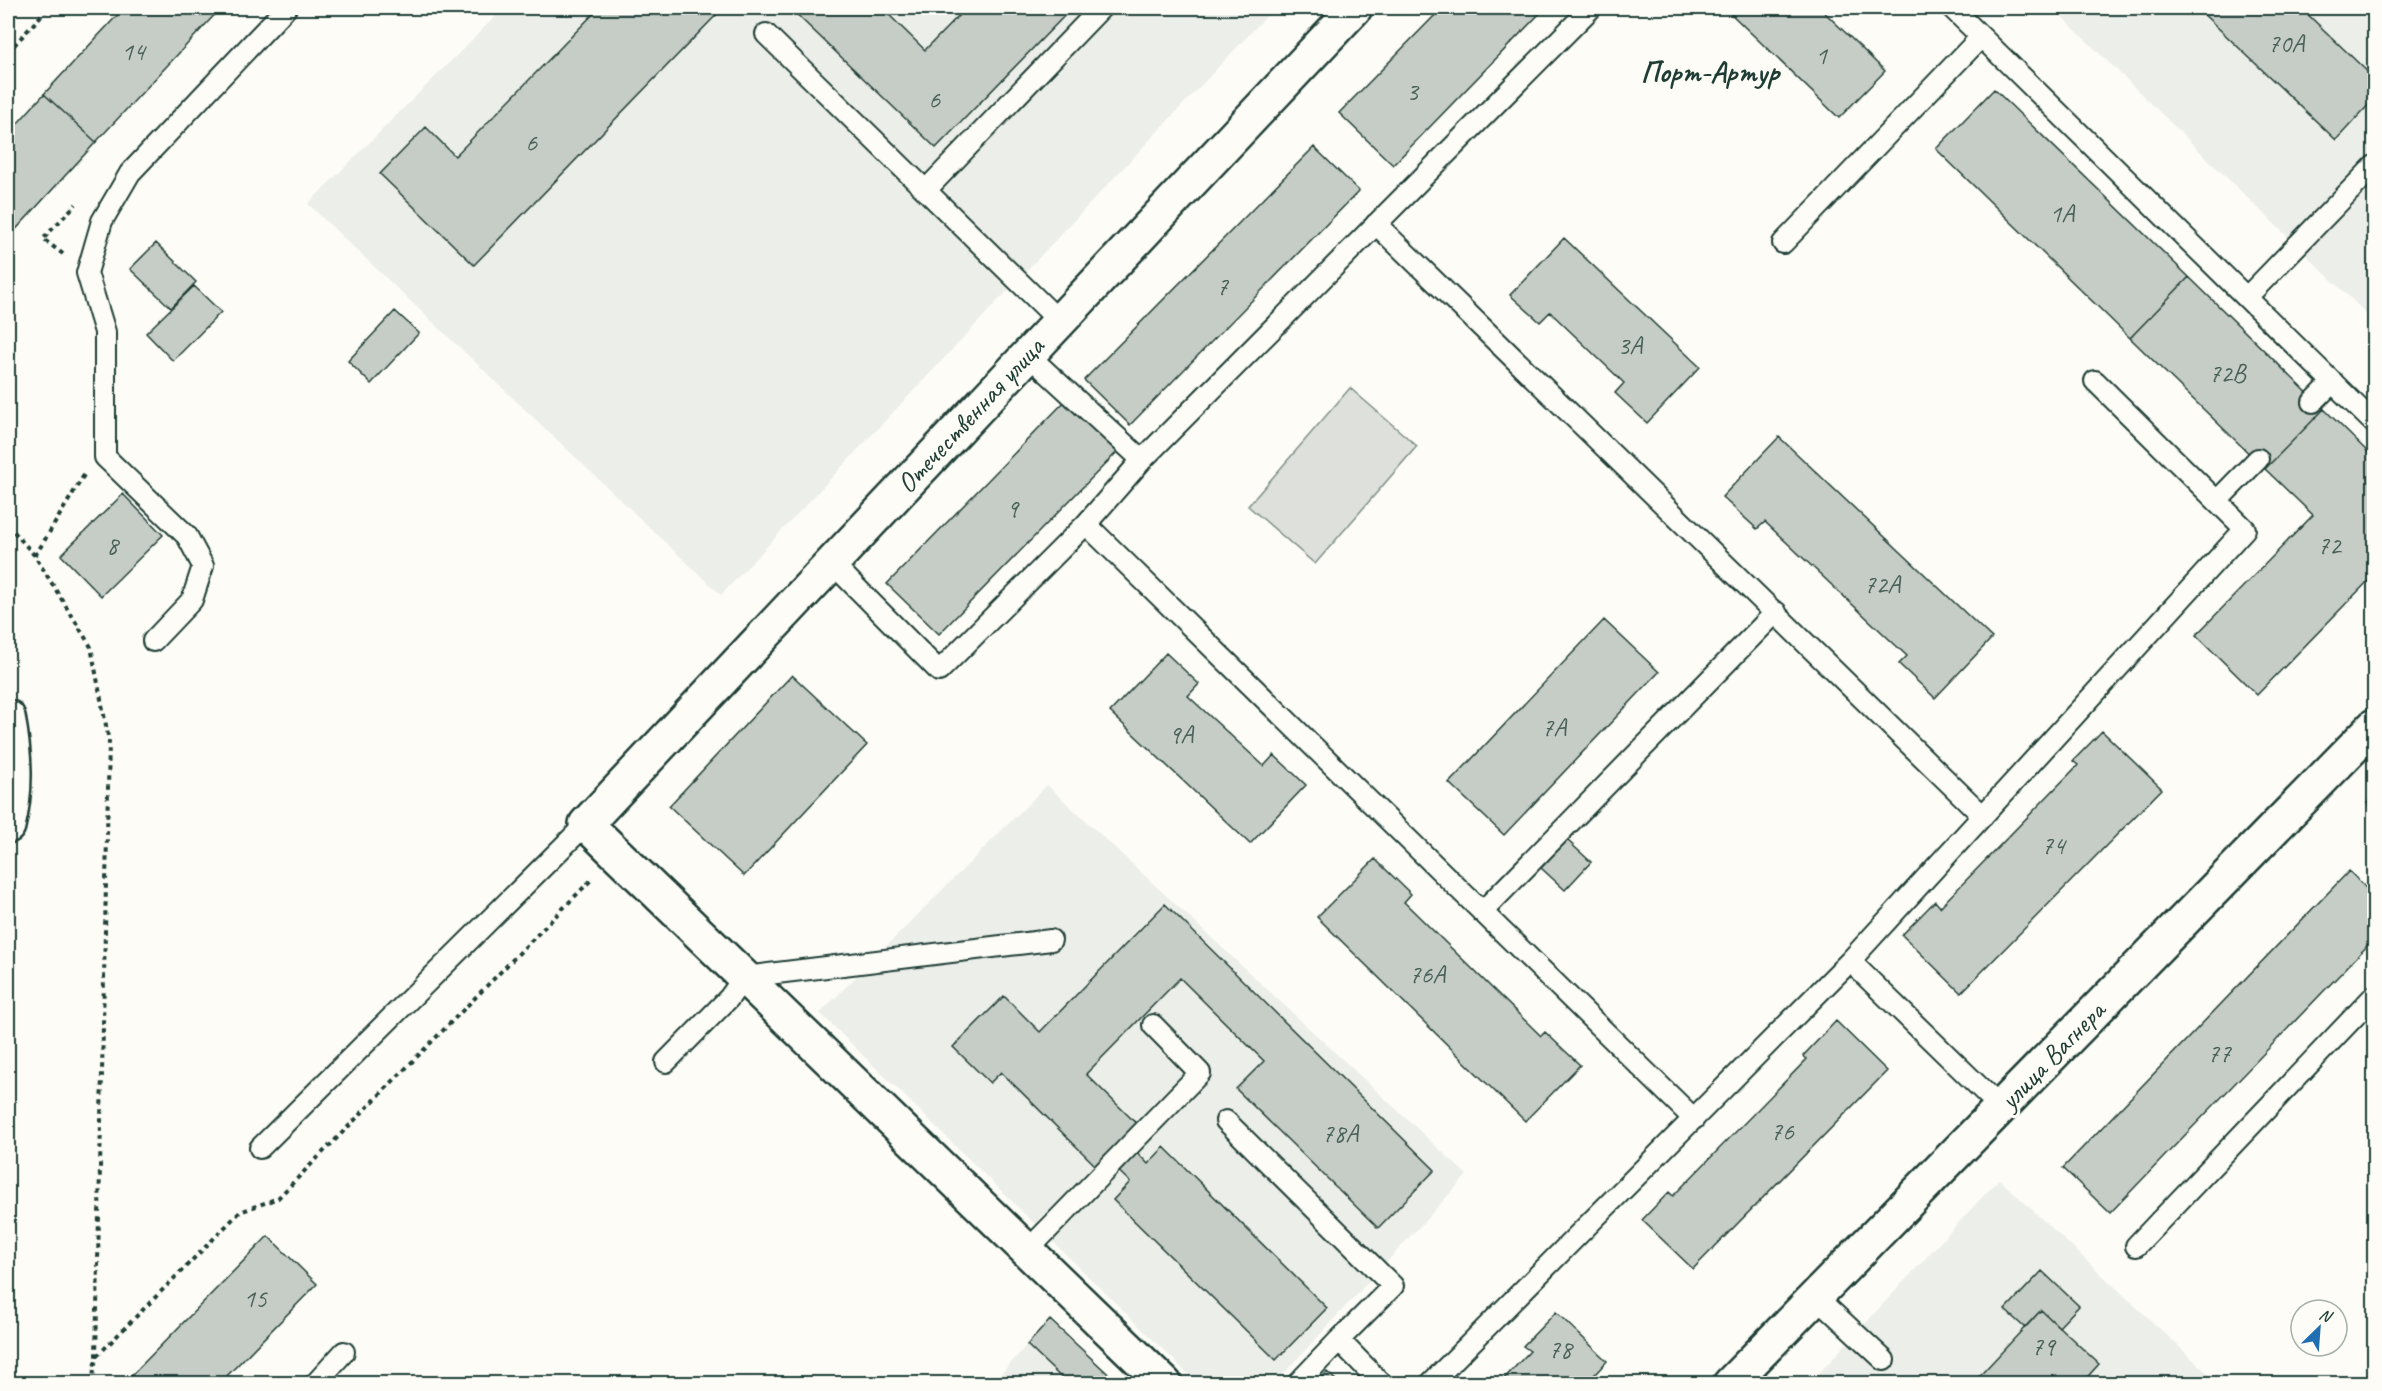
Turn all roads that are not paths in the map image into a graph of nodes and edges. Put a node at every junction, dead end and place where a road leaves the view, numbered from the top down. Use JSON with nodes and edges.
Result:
{"nodes":[{"id":1,"x":286,"y":8,"type":"edge"},
{"id":2,"x":1101,"y":8,"type":"edge"},
{"id":3,"x":1355,"y":8,"type":"edge"},
{"id":4,"x":1591,"y":8,"type":"edge"},
{"id":5,"x":1952,"y":8,"type":"edge"},
{"id":6,"x":766,"y":34,"type":"dead end"},
{"id":7,"x":1981,"y":37,"type":"junction"},
{"id":8,"x":2374,"y":166,"type":"edge"},
{"id":9,"x":926,"y":190,"type":"junction"},
{"id":10,"x":1376,"y":224,"type":"junction"},
{"id":11,"x":1783,"y":243,"type":"dead end"},
{"id":12,"x":2247,"y":297,"type":"junction"},
{"id":13,"x":1059,"y":321,"type":"junction"},
{"id":14,"x":1027,"y":354,"type":"junction"},
{"id":15,"x":2095,"y":381,"type":"dead end"},
{"id":16,"x":2333,"y":382,"type":"junction"},
{"id":17,"x":2313,"y":402,"type":"dead end"},
{"id":18,"x":2374,"y":423,"type":"edge"},
{"id":19,"x":2258,"y":459,"type":"dead end"},
{"id":20,"x":1142,"y":460,"type":"junction"},
{"id":21,"x":2217,"y":501,"type":"junction"},
{"id":22,"x":1086,"y":524,"type":"junction"},
{"id":23,"x":832,"y":563,"type":"junction"},
{"id":24,"x":1776,"y":612,"type":"junction"},
{"id":25,"x":153,"y":641,"type":"dead end"},
{"id":26,"x":8,"y":717,"type":"edge"},
{"id":27,"x":2374,"y":726,"type":"edge"},
{"id":28,"x":1983,"y":816,"type":"junction"},
{"id":29,"x":586,"y":824,"type":"junction"},
{"id":30,"x":8,"y":826,"type":"edge"},
{"id":31,"x":1482,"y":912,"type":"junction"},
{"id":32,"x":1051,"y":940,"type":"dead end"},
{"id":33,"x":1850,"y":961,"type":"junction"},
{"id":34,"x":744,"y":977,"type":"junction"},
{"id":35,"x":2374,"y":996,"type":"edge"},
{"id":36,"x":1153,"y":1025,"type":"dead end"},
{"id":37,"x":666,"y":1062,"type":"dead end"},
{"id":38,"x":2000,"y":1107,"type":"junction"},
{"id":39,"x":1694,"y":1119,"type":"junction"},
{"id":40,"x":1226,"y":1121,"type":"dead end"},
{"id":41,"x":260,"y":1148,"type":"dead end"},
{"id":42,"x":2136,"y":1246,"type":"dead end"},
{"id":43,"x":1028,"y":1251,"type":"junction"},
{"id":44,"x":1815,"y":1296,"type":"junction"},
{"id":45,"x":1339,"y":1340,"type":"junction"},
{"id":46,"x":344,"y":1352,"type":"dead end"},
{"id":47,"x":1884,"y":1360,"type":"dead end"},
{"id":48,"x":315,"y":1383,"type":"edge"},
{"id":49,"x":1165,"y":1383,"type":"edge"},
{"id":50,"x":1297,"y":1383,"type":"edge"},
{"id":51,"x":1382,"y":1383,"type":"edge"},
{"id":52,"x":1430,"y":1383,"type":"edge"},
{"id":53,"x":1730,"y":1383,"type":"edge"}],
"edges":[{"from":1,"to":25,"type":"lane"},
{"from":2,"to":9,"type":"lane"},
{"from":3,"to":13,"type":"street","name":"Отечественная улица"},
{"from":4,"to":10,"type":"lane"},
{"from":5,"to":7,"type":"lane"},
{"from":6,"to":9,"type":"lane"},
{"from":7,"to":11,"type":"lane"},
{"from":7,"to":12,"type":"lane"},
{"from":8,"to":12,"type":"lane"},
{"from":9,"to":13,"type":"lane"},
{"from":10,"to":20,"type":"lane"},
{"from":10,"to":24,"type":"lane"},
{"from":12,"to":16,"type":"lane"},
{"from":13,"to":14,"type":"street","name":"Отечественная улица"},
{"from":14,"to":20,"type":"lane"},
{"from":14,"to":23,"type":"street","name":"Отечественная улица"},
{"from":15,"to":21,"type":"lane"},
{"from":16,"to":17,"type":"lane"},
{"from":16,"to":18,"type":"lane"},
{"from":19,"to":21,"type":"lane"},
{"from":20,"to":22,"type":"lane"},
{"from":21,"to":28,"type":"lane"},
{"from":22,"to":23,"type":"lane"},
{"from":22,"to":31,"type":"lane"},
{"from":23,"to":29,"type":"street","name":"Отечественная улица"},
{"from":24,"to":28,"type":"lane"},
{"from":24,"to":31,"type":"lane"},
{"from":26,"to":30,"type":"street"},
{"from":27,"to":38,"type":"street","name":"улица Вагнера"},
{"from":28,"to":33,"type":"lane"},
{"from":29,"to":34,"type":"street"},
{"from":29,"to":41,"type":"lane"},
{"from":31,"to":39,"type":"lane"},
{"from":32,"to":34,"type":"lane"},
{"from":33,"to":38,"type":"lane"},
{"from":33,"to":39,"type":"lane"},
{"from":34,"to":37,"type":"lane"},
{"from":34,"to":43,"type":"street"},
{"from":35,"to":42,"type":"lane"},
{"from":36,"to":43,"type":"lane"},
{"from":38,"to":44,"type":"street","name":"улица Вагнера"},
{"from":39,"to":52,"type":"lane"},
{"from":40,"to":45,"type":"lane"},
{"from":43,"to":49,"type":"street"},
{"from":44,"to":47,"type":"lane"},
{"from":44,"to":53,"type":"street","name":"улица Вагнера"},
{"from":45,"to":50,"type":"lane"},
{"from":45,"to":51,"type":"lane"},
{"from":46,"to":48,"type":"lane"}]}
